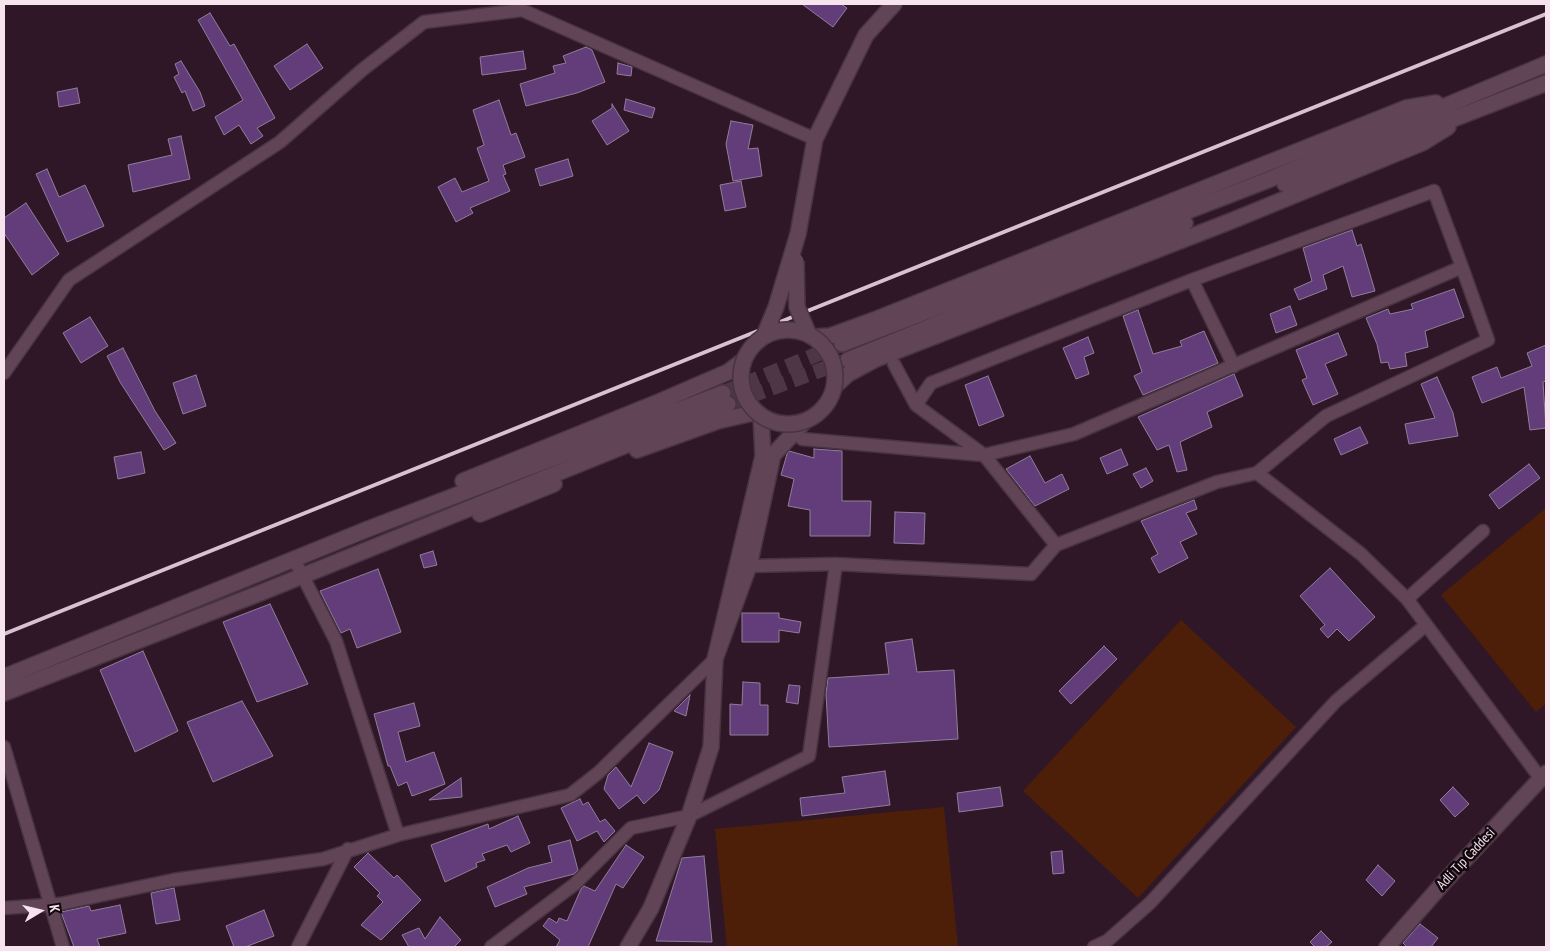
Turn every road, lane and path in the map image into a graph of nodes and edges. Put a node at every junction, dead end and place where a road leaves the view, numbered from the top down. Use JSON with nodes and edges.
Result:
{"nodes":[{"id":1,"x":894,"y":4,"type":"edge"},
{"id":2,"x":1546,"y":64,"type":"edge"},
{"id":3,"x":1546,"y":84,"type":"edge"},
{"id":4,"x":1471,"y":104,"type":"junction"},
{"id":5,"x":815,"y":139,"type":"junction"},
{"id":6,"x":798,"y":234,"type":"junction"},
{"id":7,"x":1462,"y":267,"type":"junction"},
{"id":8,"x":1192,"y":280,"type":"junction"},
{"id":9,"x":764,"y":336,"type":"junction"},
{"id":10,"x":811,"y":336,"type":"junction"},
{"id":11,"x":842,"y":344,"type":"tunnel mouth"},
{"id":12,"x":744,"y":360,"type":"junction"},
{"id":13,"x":848,"y":360,"type":"tunnel mouth"},
{"id":14,"x":894,"y":364,"type":"dead end"},
{"id":15,"x":1234,"y":366,"type":"junction"},
{"id":16,"x":4,"y":373,"type":"edge"},
{"id":17,"x":834,"y":387,"type":"junction"},
{"id":18,"x":916,"y":405,"type":"junction"},
{"id":19,"x":759,"y":414,"type":"junction"},
{"id":20,"x":805,"y":421,"type":"junction"},
{"id":21,"x":802,"y":439,"type":"dead end"},
{"id":22,"x":984,"y":455,"type":"junction"},
{"id":23,"x":1257,"y":473,"type":"junction"},
{"id":24,"x":1483,"y":531,"type":"dead end"},
{"id":25,"x":750,"y":534,"type":"junction"},
{"id":26,"x":1056,"y":545,"type":"junction"},
{"id":27,"x":294,"y":559,"type":"junction"},
{"id":28,"x":836,"y":564,"type":"junction"},
{"id":29,"x":749,"y":566,"type":"junction"},
{"id":30,"x":301,"y":576,"type":"junction"},
{"id":31,"x":1407,"y":599,"type":"junction"},
{"id":32,"x":1426,"y":626,"type":"junction"},
{"id":33,"x":715,"y":658,"type":"junction"},
{"id":34,"x":4,"y":677,"type":"edge"},
{"id":35,"x":4,"y":693,"type":"edge"},
{"id":36,"x":4,"y":747,"type":"edge"},
{"id":37,"x":1544,"y":776,"type":"edge"},
{"id":38,"x":689,"y":816,"type":"junction"},
{"id":39,"x":398,"y":835,"type":"junction"},
{"id":40,"x":348,"y":849,"type":"junction"},
{"id":41,"x":323,"y":859,"type":"junction"},
{"id":42,"x":340,"y":866,"type":"junction"},
{"id":43,"x":49,"y":904,"type":"junction"},
{"id":44,"x":4,"y":908,"type":"edge"},
{"id":45,"x":1110,"y":944,"type":"edge"},
{"id":46,"x":63,"y":947,"type":"edge"},
{"id":47,"x":298,"y":947,"type":"edge"},
{"id":48,"x":491,"y":947,"type":"edge"},
{"id":49,"x":628,"y":947,"type":"edge"},
{"id":50,"x":1094,"y":947,"type":"edge"},
{"id":51,"x":1388,"y":947,"type":"edge"}],
"edges":[{"from":1,"to":5,"type":"main road"},
{"from":2,"to":4,"type":"main road"},
{"from":3,"to":4,"type":"main road"},
{"from":4,"to":10,"type":"main road"},
{"from":4,"to":11,"type":"main road"},
{"from":4,"to":13,"type":"main road"},
{"from":4,"to":17,"type":"main road"},
{"from":5,"to":6,"type":"main road"},
{"from":5,"to":16,"type":"street"},
{"from":6,"to":9,"type":"main road","bridge":true},
{"from":6,"to":10,"type":"main road","bridge":true},
{"from":7,"to":8,"type":"street"},
{"from":7,"to":15,"type":"street"},
{"from":7,"to":23,"type":"street"},
{"from":8,"to":15,"type":"street"},
{"from":8,"to":18,"type":"street"},
{"from":9,"to":10,"type":"main road","bridge":true},
{"from":9,"to":12,"type":"main road","bridge":true},
{"from":10,"to":17,"type":"main road","bridge":true},
{"from":12,"to":19,"type":"main road","bridge":true},
{"from":12,"to":27,"type":"main road"},
{"from":14,"to":18,"type":"street"},
{"from":15,"to":22,"type":"street"},
{"from":17,"to":20,"type":"main road","bridge":true},
{"from":18,"to":22,"type":"street"},
{"from":19,"to":20,"type":"main road","bridge":true},
{"from":19,"to":25,"type":"main road"},
{"from":19,"to":30,"type":"main road"},
{"from":20,"to":25,"type":"main road"},
{"from":21,"to":22,"type":"street"},
{"from":22,"to":26,"type":"street"},
{"from":23,"to":26,"type":"street"},
{"from":23,"to":31,"type":"street"},
{"from":24,"to":31,"type":"street"},
{"from":25,"to":29,"type":"main road"},
{"from":25,"to":33,"type":"main road"},
{"from":26,"to":28,"type":"street"},
{"from":27,"to":30,"type":"street"},
{"from":27,"to":30,"type":"main road"},
{"from":27,"to":34,"type":"main road"},
{"from":28,"to":29,"type":"street"},
{"from":28,"to":38,"type":"street"},
{"from":29,"to":33,"type":"main road"},
{"from":30,"to":35,"type":"main road"},
{"from":30,"to":39,"type":"street"},
{"from":31,"to":32,"type":"street"},
{"from":32,"to":37,"type":"street"},
{"from":32,"to":45,"type":"street"},
{"from":33,"to":38,"type":"main road"},
{"from":33,"to":39,"type":"street"},
{"from":36,"to":43,"type":"street"},
{"from":37,"to":51,"type":"main road","name":"Adli Tıp Caddesi"},
{"from":38,"to":48,"type":"street"},
{"from":38,"to":49,"type":"main road"},
{"from":39,"to":40,"type":"street"},
{"from":40,"to":41,"type":"street"},
{"from":40,"to":42,"type":"street"},
{"from":41,"to":42,"type":"street"},
{"from":41,"to":43,"type":"street"},
{"from":42,"to":47,"type":"street"},
{"from":43,"to":44,"type":"street"},
{"from":43,"to":46,"type":"street"},
{"from":45,"to":50,"type":"street"}]}
